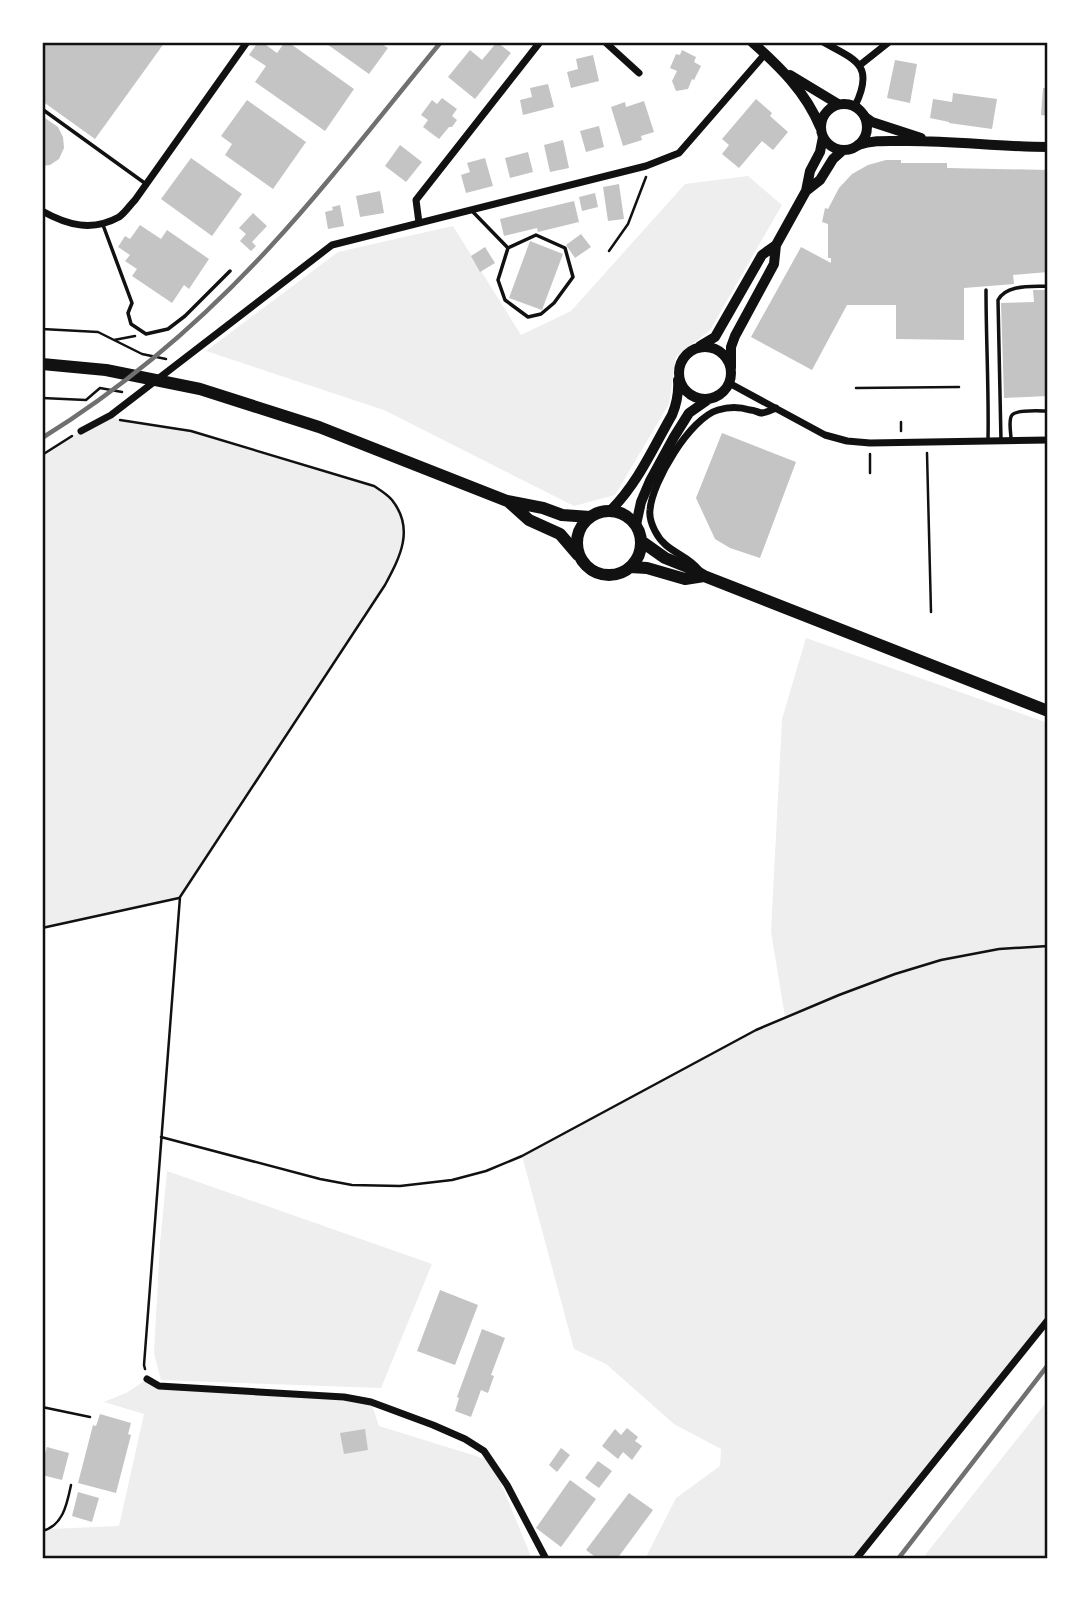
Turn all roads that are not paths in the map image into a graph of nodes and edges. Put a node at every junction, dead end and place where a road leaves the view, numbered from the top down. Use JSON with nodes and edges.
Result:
{"nodes":[{"id":1,"x":247,"y":42,"type":"edge"},
{"id":2,"x":540,"y":42,"type":"edge"},
{"id":3,"x":605,"y":42,"type":"edge"},
{"id":4,"x":752,"y":42,"type":"edge"},
{"id":5,"x":823,"y":42,"type":"edge"},
{"id":6,"x":889,"y":42,"type":"edge"},
{"id":7,"x":765,"y":54,"type":"junction"},
{"id":8,"x":860,"y":65,"type":"junction"},
{"id":9,"x":784,"y":71,"type":"junction"},
{"id":10,"x":639,"y":73,"type":"dead end"},
{"id":11,"x":838,"y":104,"type":"junction"},
{"id":12,"x":855,"y":106,"type":"junction"},
{"id":13,"x":42,"y":109,"type":"edge"},
{"id":14,"x":865,"y":117,"type":"junction"},
{"id":15,"x":822,"y":133,"type":"junction"},
{"id":16,"x":928,"y":140,"type":"junction"},
{"id":17,"x":859,"y":145,"type":"junction"},
{"id":18,"x":1048,"y":147,"type":"edge"},
{"id":19,"x":843,"y":150,"type":"junction"},
{"id":20,"x":146,"y":184,"type":"junction"},
{"id":21,"x":806,"y":191,"type":"junction"},
{"id":22,"x":471,"y":210,"type":"junction"},
{"id":23,"x":42,"y":211,"type":"edge"},
{"id":24,"x":102,"y":223,"type":"junction"},
{"id":25,"x":419,"y":223,"type":"junction"},
{"id":26,"x":776,"y":245,"type":"junction"},
{"id":27,"x":508,"y":248,"type":"junction"},
{"id":28,"x":230,"y":271,"type":"dead end"},
{"id":29,"x":1048,"y":286,"type":"edge"},
{"id":30,"x":986,"y":290,"type":"dead end"},
{"id":31,"x":700,"y":346,"type":"junction"},
{"id":32,"x":42,"y":364,"type":"edge"},
{"id":33,"x":731,"y":368,"type":"junction"},
{"id":34,"x":678,"y":377,"type":"junction"},
{"id":35,"x":729,"y":383,"type":"junction"},
{"id":36,"x":709,"y":399,"type":"junction"},
{"id":37,"x":776,"y":408,"type":"junction"},
{"id":38,"x":1048,"y":411,"type":"edge"},
{"id":39,"x":81,"y":431,"type":"road end"},
{"id":40,"x":1048,"y":440,"type":"edge"},
{"id":41,"x":988,"y":441,"type":"junction"},
{"id":42,"x":1001,"y":441,"type":"junction"},
{"id":43,"x":1011,"y":441,"type":"junction"},
{"id":44,"x":507,"y":501,"type":"junction"},
{"id":45,"x":611,"y":510,"type":"junction"},
{"id":46,"x":590,"y":517,"type":"junction"},
{"id":47,"x":636,"y":526,"type":"junction"},
{"id":48,"x":641,"y":541,"type":"junction"},
{"id":49,"x":580,"y":556,"type":"junction"},
{"id":50,"x":630,"y":567,"type":"junction"},
{"id":51,"x":704,"y":576,"type":"junction"},
{"id":52,"x":1048,"y":711,"type":"edge"},
{"id":53,"x":1048,"y":1320,"type":"edge"},
{"id":54,"x":147,"y":1380,"type":"road end"},
{"id":55,"x":546,"y":1559,"type":"edge"},
{"id":56,"x":856,"y":1559,"type":"edge"}],
"edges":[{"from":1,"to":20,"type":"street"},
{"from":2,"to":25,"type":"street"},
{"from":3,"to":10,"type":"street"},
{"from":4,"to":7,"type":"main road"},
{"from":5,"to":8,"type":"street"},
{"from":6,"to":8,"type":"street"},
{"from":7,"to":9,"type":"main road"},
{"from":7,"to":22,"type":"street"},
{"from":8,"to":12,"type":"street"},
{"from":9,"to":11,"type":"main road"},
{"from":9,"to":15,"type":"main road"},
{"from":11,"to":12,"type":"main road"},
{"from":11,"to":15,"type":"main road"},
{"from":12,"to":14,"type":"main road"},
{"from":13,"to":20,"type":"lane"},
{"from":14,"to":16,"type":"street"},
{"from":14,"to":17,"type":"main road"},
{"from":15,"to":19,"type":"main road"},
{"from":15,"to":21,"type":"main road"},
{"from":16,"to":17,"type":"street"},
{"from":16,"to":18,"type":"street"},
{"from":17,"to":19,"type":"main road"},
{"from":19,"to":21,"type":"main road"},
{"from":20,"to":24,"type":"street"},
{"from":21,"to":26,"type":"main road"},
{"from":22,"to":25,"type":"street"},
{"from":22,"to":27,"type":"lane"},
{"from":23,"to":24,"type":"street"},
{"from":24,"to":28,"type":"lane"},
{"from":25,"to":39,"type":"street"},
{"from":26,"to":31,"type":"main road"},
{"from":26,"to":33,"type":"main road"},
{"from":27,"to":27,"type":"lane"},
{"from":29,"to":42,"type":"lane"},
{"from":30,"to":41,"type":"lane"},
{"from":31,"to":33,"type":"main road"},
{"from":31,"to":34,"type":"main road"},
{"from":32,"to":44,"type":"main road"},
{"from":33,"to":35,"type":"main road"},
{"from":34,"to":36,"type":"main road"},
{"from":34,"to":45,"type":"main road"},
{"from":35,"to":36,"type":"main road"},
{"from":35,"to":37,"type":"street"},
{"from":36,"to":47,"type":"main road"},
{"from":37,"to":41,"type":"street"},
{"from":37,"to":51,"type":"street"},
{"from":38,"to":43,"type":"lane"},
{"from":40,"to":43,"type":"street"},
{"from":41,"to":42,"type":"street"},
{"from":42,"to":43,"type":"street"},
{"from":44,"to":46,"type":"main road"},
{"from":44,"to":49,"type":"main road"},
{"from":45,"to":46,"type":"main road"},
{"from":45,"to":47,"type":"main road"},
{"from":46,"to":49,"type":"main road"},
{"from":47,"to":48,"type":"main road"},
{"from":48,"to":50,"type":"main road"},
{"from":48,"to":51,"type":"main road"},
{"from":49,"to":50,"type":"main road"},
{"from":50,"to":51,"type":"main road"},
{"from":51,"to":52,"type":"main road"},
{"from":53,"to":56,"type":"street"},
{"from":54,"to":55,"type":"street"}]}
